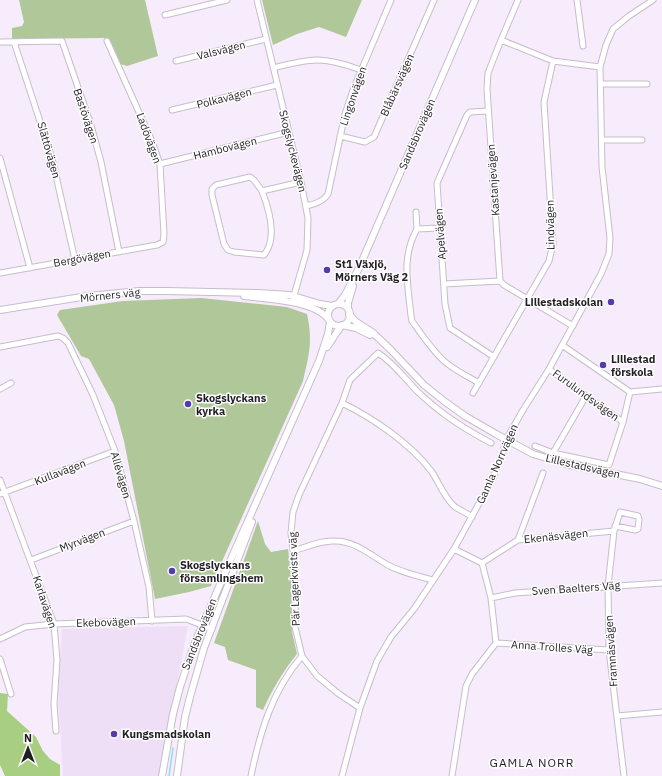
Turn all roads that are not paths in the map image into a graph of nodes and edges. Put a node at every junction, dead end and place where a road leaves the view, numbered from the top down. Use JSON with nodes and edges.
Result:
{"nodes":[{"id":1,"x":227,"y":0,"type":"edge"},
{"id":2,"x":257,"y":0,"type":"edge"},
{"id":3,"x":391,"y":0,"type":"edge"},
{"id":4,"x":434,"y":0,"type":"edge"},
{"id":5,"x":475,"y":0,"type":"edge"},
{"id":6,"x":518,"y":0,"type":"edge"},
{"id":7,"x":577,"y":0,"type":"edge"},
{"id":8,"x":653,"y":0,"type":"edge"},
{"id":9,"x":165,"y":14,"type":"dead end"},
{"id":10,"x":266,"y":39,"type":"junction"},
{"id":11,"x":501,"y":40,"type":"junction"},
{"id":12,"x":107,"y":41,"type":"dead end"},
{"id":13,"x":0,"y":42,"type":"edge"},
{"id":14,"x":14,"y":42,"type":"junction"},
{"id":15,"x":583,"y":46,"type":"dead end"},
{"id":16,"x":176,"y":61,"type":"dead end"},
{"id":17,"x":553,"y":61,"type":"junction"},
{"id":18,"x":600,"y":67,"type":"junction"},
{"id":19,"x":274,"y":68,"type":"junction"},
{"id":20,"x":361,"y":70,"type":"junction"},
{"id":21,"x":601,"y":84,"type":"junction"},
{"id":22,"x":648,"y":84,"type":"dead end"},
{"id":23,"x":277,"y":85,"type":"junction"},
{"id":24,"x":172,"y":110,"type":"dead end"},
{"id":25,"x":488,"y":111,"type":"junction"},
{"id":26,"x":289,"y":132,"type":"junction"},
{"id":27,"x":340,"y":136,"type":"junction"},
{"id":28,"x":602,"y":140,"type":"junction"},
{"id":29,"x":642,"y":140,"type":"dead end"},
{"id":30,"x":0,"y":158,"type":"edge"},
{"id":31,"x":160,"y":164,"type":"junction"},
{"id":32,"x":301,"y":182,"type":"junction"},
{"id":33,"x":262,"y":191,"type":"junction"},
{"id":34,"x":306,"y":206,"type":"junction"},
{"id":35,"x":416,"y":212,"type":"dead end"},
{"id":36,"x":417,"y":228,"type":"junction"},
{"id":37,"x":439,"y":228,"type":"junction"},
{"id":38,"x":163,"y":242,"type":"joint"},
{"id":39,"x":119,"y":252,"type":"junction"},
{"id":40,"x":76,"y":260,"type":"junction"},
{"id":41,"x":30,"y":268,"type":"junction"},
{"id":42,"x":359,"y":268,"type":"junction"},
{"id":43,"x":0,"y":273,"type":"edge"},
{"id":44,"x":500,"y":280,"type":"junction"},
{"id":45,"x":444,"y":284,"type":"junction"},
{"id":46,"x":293,"y":299,"type":"junction"},
{"id":47,"x":528,"y":300,"type":"junction"},
{"id":48,"x":335,"y":305,"type":"junction"},
{"id":49,"x":0,"y":310,"type":"edge"},
{"id":50,"x":348,"y":312,"type":"junction"},
{"id":51,"x":330,"y":321,"type":"junction"},
{"id":52,"x":341,"y":326,"type":"junction"},
{"id":53,"x":573,"y":326,"type":"junction"},
{"id":54,"x":381,"y":341,"type":"junction"},
{"id":55,"x":562,"y":345,"type":"junction"},
{"id":56,"x":0,"y":347,"type":"edge"},
{"id":57,"x":494,"y":357,"type":"junction"},
{"id":58,"x":319,"y":361,"type":"junction"},
{"id":59,"x":549,"y":369,"type":"junction"},
{"id":60,"x":11,"y":383,"type":"dead end"},
{"id":61,"x":479,"y":383,"type":"junction"},
{"id":62,"x":0,"y":389,"type":"edge"},
{"id":63,"x":662,"y":389,"type":"edge"},
{"id":64,"x":630,"y":392,"type":"junction"},
{"id":65,"x":473,"y":394,"type":"dead end"},
{"id":66,"x":586,"y":396,"type":"junction"},
{"id":67,"x":342,"y":403,"type":"junction"},
{"id":68,"x":465,"y":416,"type":"junction"},
{"id":69,"x":623,"y":422,"type":"junction"},
{"id":70,"x":459,"y":425,"type":"junction"},
{"id":71,"x":506,"y":440,"type":"junction"},
{"id":72,"x":491,"y":443,"type":"dead end"},
{"id":73,"x":536,"y":446,"type":"dead end"},
{"id":74,"x":115,"y":451,"type":"junction"},
{"id":75,"x":553,"y":453,"type":"junction"},
{"id":76,"x":543,"y":473,"type":"dead end"},
{"id":77,"x":268,"y":478,"type":"junction"},
{"id":78,"x":0,"y":480,"type":"edge"},
{"id":79,"x":662,"y":486,"type":"edge"},
{"id":80,"x":3,"y":494,"type":"edge"},
{"id":81,"x":472,"y":517,"type":"junction"},
{"id":82,"x":134,"y":521,"type":"junction"},
{"id":83,"x":614,"y":528,"type":"junction"},
{"id":84,"x":518,"y":540,"type":"junction"},
{"id":85,"x":454,"y":549,"type":"junction"},
{"id":86,"x":293,"y":551,"type":"junction"},
{"id":87,"x":31,"y":560,"type":"junction"},
{"id":88,"x":482,"y":563,"type":"junction"},
{"id":89,"x":433,"y":580,"type":"junction"},
{"id":90,"x":662,"y":583,"type":"edge"},
{"id":91,"x":608,"y":586,"type":"junction"},
{"id":92,"x":491,"y":598,"type":"junction"},
{"id":93,"x":152,"y":621,"type":"junction"},
{"id":94,"x":54,"y":624,"type":"junction"},
{"id":95,"x":203,"y":626,"type":"junction"},
{"id":96,"x":212,"y":629,"type":"junction"},
{"id":97,"x":0,"y":637,"type":"edge"},
{"id":98,"x":496,"y":643,"type":"junction"},
{"id":99,"x":609,"y":650,"type":"junction"},
{"id":100,"x":302,"y":656,"type":"junction"},
{"id":101,"x":0,"y":659,"type":"edge"},
{"id":102,"x":11,"y":694,"type":"dead end"},
{"id":103,"x":360,"y":708,"type":"junction"},
{"id":104,"x":662,"y":712,"type":"edge"},
{"id":105,"x":617,"y":716,"type":"junction"},
{"id":106,"x":56,"y":731,"type":"dead end"},
{"id":107,"x":162,"y":776,"type":"edge"},
{"id":108,"x":177,"y":776,"type":"edge"},
{"id":109,"x":251,"y":776,"type":"edge"},
{"id":110,"x":342,"y":776,"type":"edge"},
{"id":111,"x":452,"y":776,"type":"edge"},
{"id":112,"x":624,"y":776,"type":"edge"}],
"edges":[{"from":1,"to":9,"type":"street"},
{"from":2,"to":10,"type":"street","name":"Skogslyckevägen"},
{"from":3,"to":20,"type":"street","name":"Lingonvägen"},
{"from":4,"to":27,"type":"street","name":"Blåbärsvägen"},
{"from":5,"to":42,"type":"main road","name":"Sandsbrovägen"},
{"from":6,"to":11,"type":"street","name":"Kastanjevägen"},
{"from":7,"to":15,"type":"street"},
{"from":8,"to":18,"type":"street","name":"Gamla Norrvägen"},
{"from":10,"to":16,"type":"street","name":"Valsvägen"},
{"from":10,"to":19,"type":"street","name":"Skogslyckevägen"},
{"from":11,"to":17,"type":"street"},
{"from":11,"to":25,"type":"street","name":"Kastanjevägen"},
{"from":12,"to":31,"type":"street","name":"Ladövägen"},
{"from":13,"to":14,"type":"street","name":"Bastövägen"},
{"from":14,"to":39,"type":"street","name":"Bastövägen"},
{"from":14,"to":40,"type":"street","name":"Slättövägen"},
{"from":17,"to":18,"type":"street"},
{"from":17,"to":47,"type":"street","name":"Lindvägen"},
{"from":18,"to":21,"type":"street","name":"Gamla Norrvägen"},
{"from":19,"to":20,"type":"street"},
{"from":19,"to":23,"type":"street","name":"Skogslyckevägen"},
{"from":20,"to":27,"type":"street","name":"Lingonvägen"},
{"from":21,"to":22,"type":"street"},
{"from":21,"to":28,"type":"street","name":"Gamla Norrvägen"},
{"from":23,"to":24,"type":"street","name":"Polkavägen"},
{"from":23,"to":26,"type":"street","name":"Skogslyckevägen"},
{"from":25,"to":37,"type":"street","name":"Apelvägen"},
{"from":25,"to":44,"type":"street","name":"Kastanjevägen"},
{"from":26,"to":31,"type":"street","name":"Hambovägen"},
{"from":26,"to":32,"type":"street","name":"Skogslyckevägen"},
{"from":27,"to":34,"type":"street","name":"Lingonvägen"},
{"from":28,"to":29,"type":"street"},
{"from":28,"to":53,"type":"street","name":"Gamla Norrvägen"},
{"from":30,"to":41,"type":"street"},
{"from":31,"to":38,"type":"street","name":"Ladövägen"},
{"from":32,"to":33,"type":"street"},
{"from":32,"to":34,"type":"street","name":"Skogslyckevägen"},
{"from":33,"to":33,"type":"street"},
{"from":34,"to":46,"type":"street","name":"Skogslyckevägen"},
{"from":35,"to":36,"type":"street"},
{"from":36,"to":37,"type":"street"},
{"from":36,"to":61,"type":"street"},
{"from":37,"to":45,"type":"street","name":"Apelvägen"},
{"from":38,"to":39,"type":"street","name":"Bergövägen"},
{"from":39,"to":40,"type":"street","name":"Bergövägen"},
{"from":40,"to":41,"type":"street","name":"Bergövägen"},
{"from":41,"to":43,"type":"street","name":"Bergövägen"},
{"from":42,"to":48,"type":"main road","name":"Sandsbrovägen"},
{"from":42,"to":50,"type":"main road","name":"Sandsbrovägen"},
{"from":44,"to":45,"type":"street"},
{"from":44,"to":47,"type":"street"},
{"from":45,"to":57,"type":"street","name":"Apelvägen"},
{"from":46,"to":48,"type":"main road","name":"Mörners väg"},
{"from":46,"to":49,"type":"main road","name":"Mörners väg"},
{"from":46,"to":51,"type":"main road","name":"Mörners väg"},
{"from":47,"to":53,"type":"street"},
{"from":47,"to":57,"type":"street","name":"Lindvägen"},
{"from":48,"to":50,"type":"main road"},
{"from":48,"to":51,"type":"main road"},
{"from":50,"to":52,"type":"main road"},
{"from":50,"to":54,"type":"main road","name":"Lillestadsvägen"},
{"from":51,"to":52,"type":"main road"},
{"from":51,"to":58,"type":"main road","name":"Sandsbrovägen"},
{"from":52,"to":54,"type":"main road","name":"Lillestadsvägen"},
{"from":52,"to":58,"type":"main road","name":"Sandsbrovägen"},
{"from":53,"to":55,"type":"street","name":"Gamla Norrvägen"},
{"from":54,"to":68,"type":"main road","name":"Lillestadsvägen"},
{"from":55,"to":59,"type":"street","name":"Gamla Norrvägen"},
{"from":55,"to":64,"type":"street"},
{"from":56,"to":74,"type":"street","name":"Allévägen"},
{"from":57,"to":61,"type":"street","name":"Lindvägen"},
{"from":58,"to":77,"type":"main road","name":"Sandsbrovägen"},
{"from":59,"to":66,"type":"street","name":"Furulundsvägen"},
{"from":59,"to":71,"type":"street","name":"Gamla Norrvägen"},
{"from":60,"to":62,"type":"street"},
{"from":61,"to":65,"type":"street","name":"Lindvägen"},
{"from":63,"to":64,"type":"street"},
{"from":64,"to":69,"type":"street"},
{"from":66,"to":69,"type":"street","name":"Furulundsvägen"},
{"from":66,"to":75,"type":"street"},
{"from":67,"to":70,"type":"street","name":"Pär Lagerkvists väg"},
{"from":67,"to":81,"type":"street"},
{"from":67,"to":86,"type":"street","name":"Pär Lagerkvists väg"},
{"from":68,"to":70,"type":"street"},
{"from":68,"to":71,"type":"main road","name":"Lillestadsvägen"},
{"from":69,"to":75,"type":"street","name":"Lillestadsvägen"},
{"from":70,"to":72,"type":"street"},
{"from":71,"to":79,"type":"main road","name":"Lillestadsvägen"},
{"from":71,"to":81,"type":"street","name":"Gamla Norrvägen"},
{"from":73,"to":75,"type":"street","name":"Lillestadsvägen"},
{"from":74,"to":80,"type":"street","name":"Kullavägen"},
{"from":74,"to":82,"type":"street","name":"Allévägen"},
{"from":76,"to":84,"type":"street"},
{"from":77,"to":95,"type":"main road","name":"Sandsbrovägen"},
{"from":77,"to":96,"type":"main road","name":"Sandsbrovägen"},
{"from":78,"to":80,"type":"street","name":"Karlavägen"},
{"from":80,"to":87,"type":"street","name":"Karlavägen"},
{"from":81,"to":85,"type":"street","name":"Gamla Norrvägen"},
{"from":82,"to":87,"type":"street","name":"Myrvägen"},
{"from":82,"to":93,"type":"street","name":"Allévägen"},
{"from":83,"to":83,"type":"street"},
{"from":83,"to":84,"type":"street","name":"Ekenäsvägen"},
{"from":83,"to":91,"type":"street","name":"Framnäsvägen"},
{"from":84,"to":88,"type":"street","name":"Ekenäsvägen"},
{"from":85,"to":88,"type":"street"},
{"from":85,"to":89,"type":"street","name":"Gamla Norrvägen"},
{"from":86,"to":89,"type":"street"},
{"from":86,"to":100,"type":"street","name":"Pär Lagerkvists väg"},
{"from":87,"to":94,"type":"street","name":"Karlavägen"},
{"from":88,"to":92,"type":"street"},
{"from":89,"to":103,"type":"street","name":"Gamla Norrvägen"},
{"from":90,"to":91,"type":"street","name":"Sven Baelters Väg"},
{"from":91,"to":92,"type":"street","name":"Sven Baelters Väg"},
{"from":91,"to":99,"type":"street","name":"Framnäsvägen"},
{"from":92,"to":98,"type":"street"},
{"from":93,"to":94,"type":"street","name":"Ekebovägen"},
{"from":93,"to":95,"type":"street","name":"Ekebovägen"},
{"from":94,"to":97,"type":"street","name":"Ekebovägen"},
{"from":94,"to":106,"type":"street","name":"Karlavägen"},
{"from":95,"to":96,"type":"street","name":"Ekebovägen"},
{"from":95,"to":107,"type":"main road","name":"Sandsbrovägen"},
{"from":96,"to":108,"type":"main road","name":"Sandsbrovägen"},
{"from":98,"to":99,"type":"street","name":"Anna Trolles Väg"},
{"from":98,"to":111,"type":"street"},
{"from":99,"to":105,"type":"street","name":"Framnäsvägen"},
{"from":100,"to":103,"type":"street"},
{"from":100,"to":109,"type":"street"},
{"from":101,"to":102,"type":"street"},
{"from":103,"to":110,"type":"street","name":"Gamla Norrvägen"},
{"from":104,"to":105,"type":"street"},
{"from":105,"to":112,"type":"street","name":"Framnäsvägen"}]}
